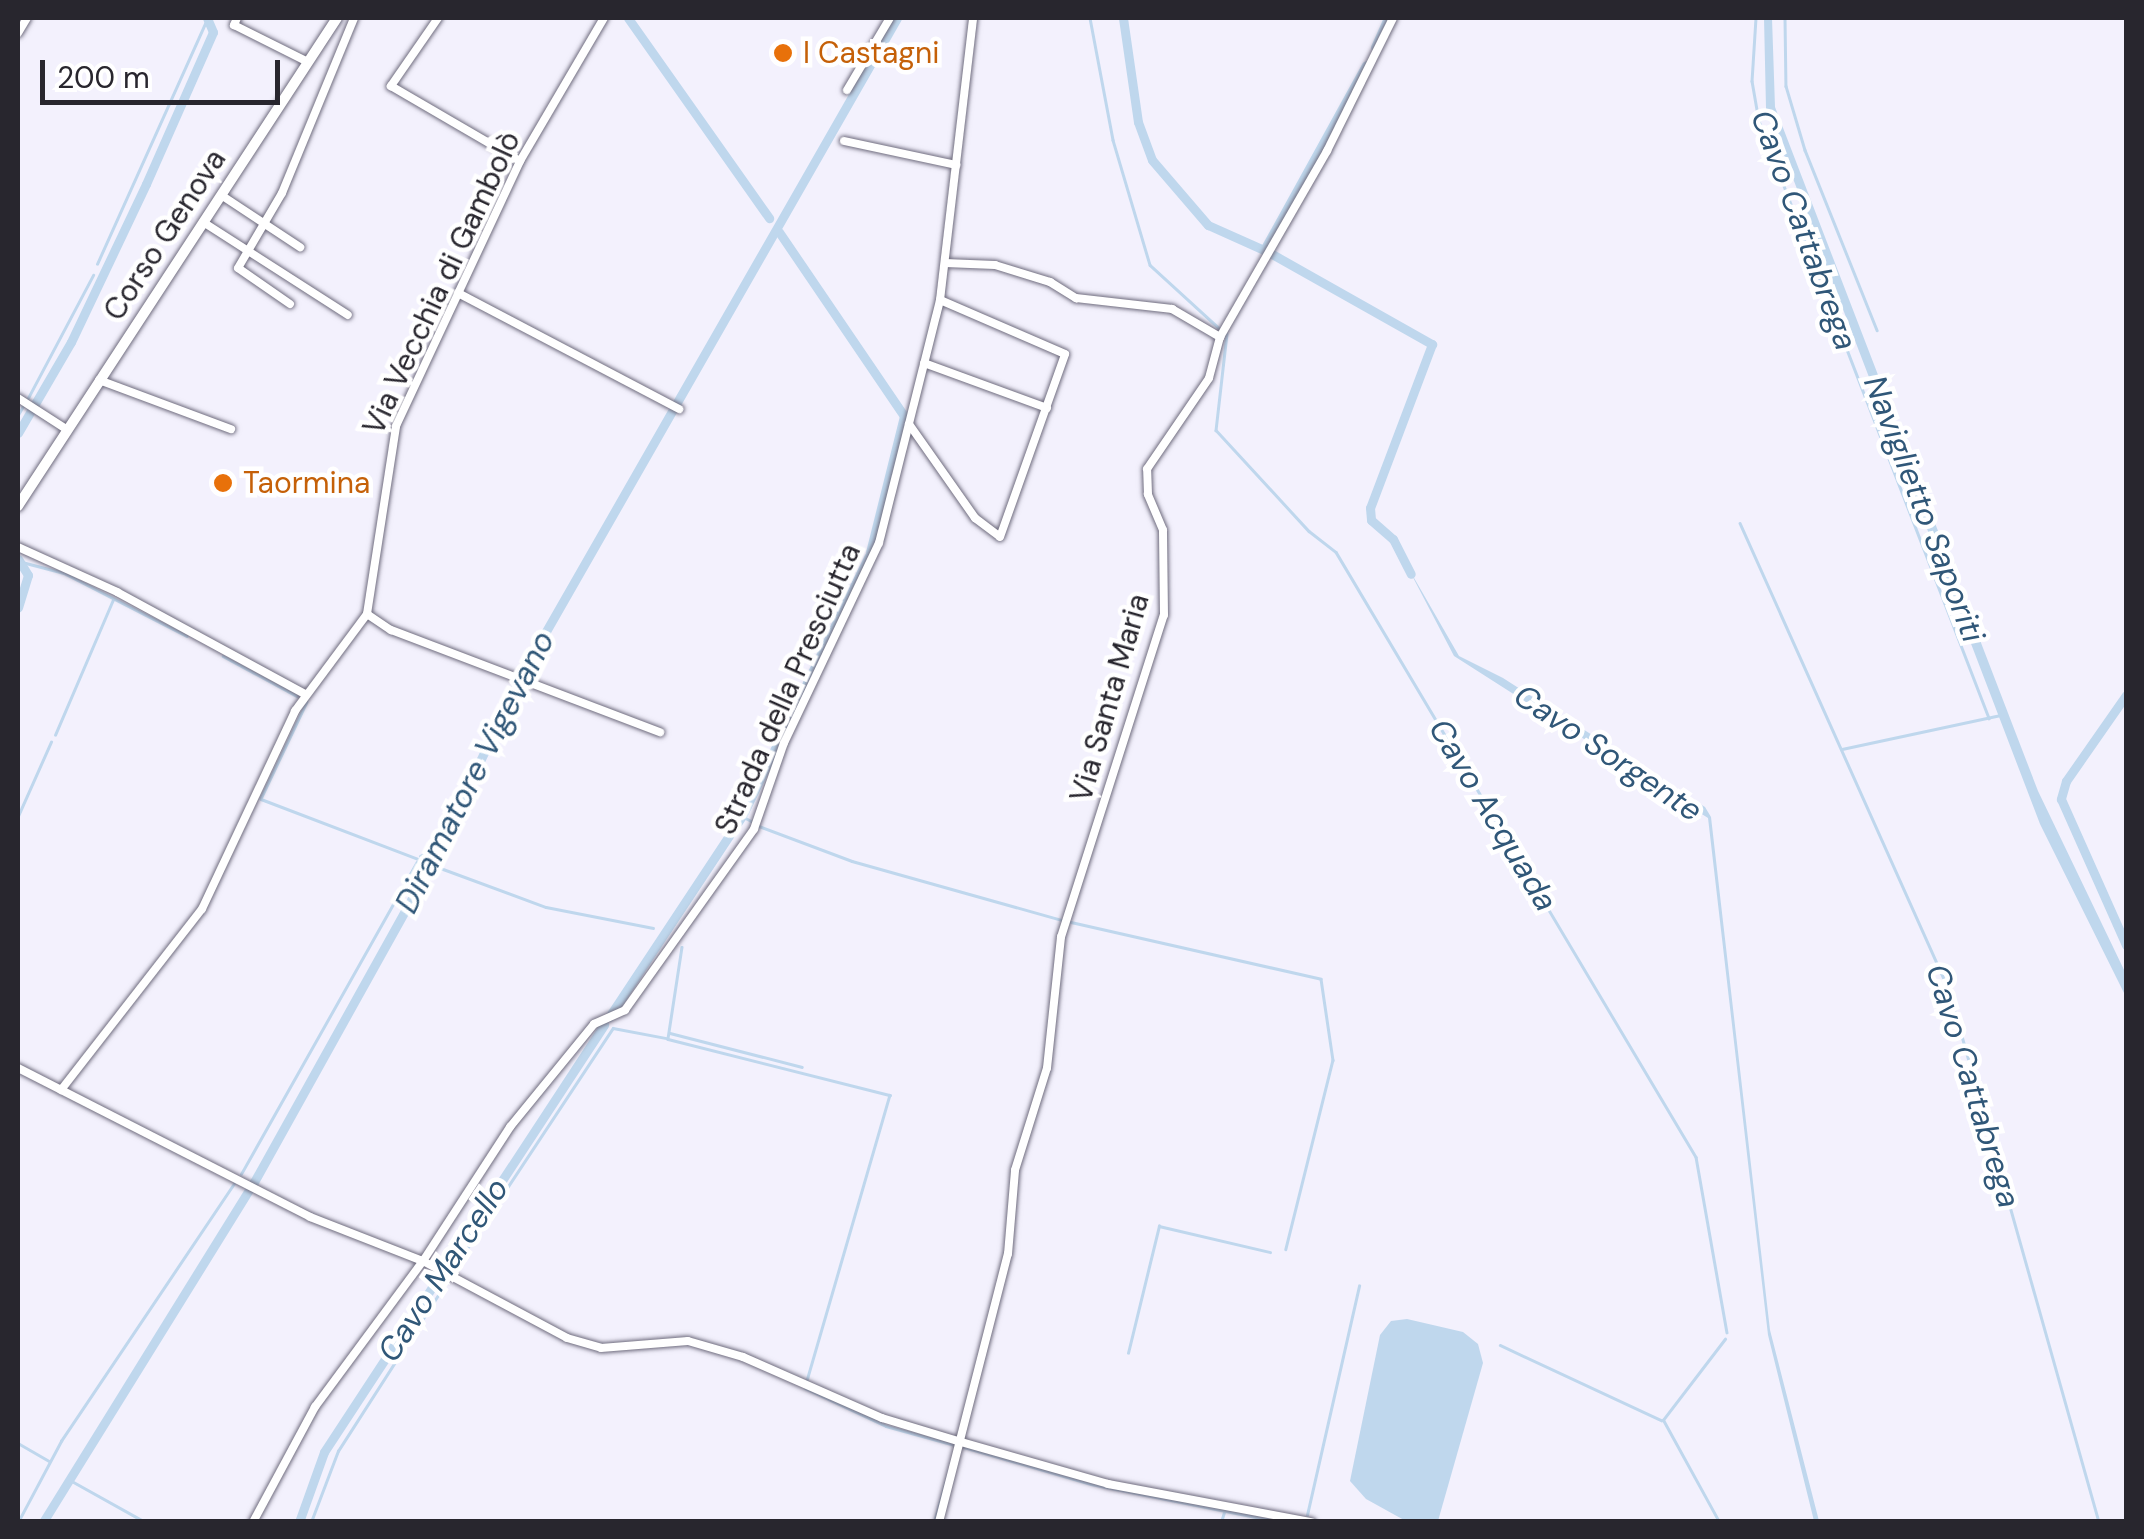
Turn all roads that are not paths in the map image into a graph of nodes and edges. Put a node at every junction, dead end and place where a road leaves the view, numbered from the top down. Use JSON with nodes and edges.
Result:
{"nodes":[{"id":1,"x":27,"y":18,"type":"edge"},
{"id":2,"x":237,"y":18,"type":"edge"},
{"id":3,"x":337,"y":18,"type":"edge"},
{"id":4,"x":354,"y":18,"type":"edge"},
{"id":5,"x":438,"y":18,"type":"edge"},
{"id":6,"x":604,"y":18,"type":"edge"},
{"id":7,"x":890,"y":18,"type":"edge"},
{"id":8,"x":973,"y":18,"type":"edge"},
{"id":9,"x":1393,"y":18,"type":"edge"},
{"id":10,"x":18,"y":33,"type":"edge"},
{"id":11,"x":308,"y":62,"type":"junction"},
{"id":12,"x":847,"y":90,"type":"dead end"},
{"id":13,"x":844,"y":141,"type":"dead end"},
{"id":14,"x":520,"y":161,"type":"junction"},
{"id":15,"x":956,"y":165,"type":"junction"},
{"id":16,"x":221,"y":196,"type":"junction"},
{"id":17,"x":204,"y":222,"type":"junction"},
{"id":18,"x":265,"y":224,"type":"junction"},
{"id":19,"x":300,"y":247,"type":"dead end"},
{"id":20,"x":248,"y":251,"type":"junction"},
{"id":21,"x":945,"y":263,"type":"junction"},
{"id":22,"x":458,"y":293,"type":"junction"},
{"id":23,"x":940,"y":300,"type":"junction"},
{"id":24,"x":290,"y":304,"type":"dead end"},
{"id":25,"x":348,"y":315,"type":"dead end"},
{"id":26,"x":1220,"y":337,"type":"junction"},
{"id":27,"x":924,"y":363,"type":"junction"},
{"id":28,"x":99,"y":380,"type":"junction"},
{"id":29,"x":18,"y":400,"type":"edge"},
{"id":30,"x":679,"y":408,"type":"dead end"},
{"id":31,"x":1046,"y":408,"type":"junction"},
{"id":32,"x":909,"y":424,"type":"junction"},
{"id":33,"x":66,"y":429,"type":"junction"},
{"id":34,"x":231,"y":429,"type":"dead end"},
{"id":35,"x":18,"y":506,"type":"edge"},
{"id":36,"x":18,"y":547,"type":"edge"},
{"id":37,"x":367,"y":614,"type":"junction"},
{"id":38,"x":306,"y":694,"type":"junction"},
{"id":39,"x":660,"y":732,"type":"dead end"},
{"id":40,"x":18,"y":1068,"type":"edge"},
{"id":41,"x":61,"y":1090,"type":"junction"},
{"id":42,"x":423,"y":1261,"type":"junction"},
{"id":43,"x":961,"y":1442,"type":"junction"},
{"id":44,"x":253,"y":1522,"type":"edge"},
{"id":45,"x":939,"y":1522,"type":"edge"},
{"id":46,"x":1311,"y":1522,"type":"edge"}],
"edges":[{"from":1,"to":10,"type":"street"},
{"from":2,"to":11,"type":"street"},
{"from":3,"to":11,"type":"main road","name":"Corso Genova"},
{"from":4,"to":18,"type":"street"},
{"from":5,"to":14,"type":"street"},
{"from":6,"to":14,"type":"street","name":"Via Vecchia di Gambolò"},
{"from":7,"to":12,"type":"street"},
{"from":8,"to":15,"type":"street","name":"Strada della Presciutta"},
{"from":9,"to":26,"type":"street","name":"Via Santa Maria"},
{"from":11,"to":16,"type":"main road","name":"Corso Genova"},
{"from":13,"to":15,"type":"street"},
{"from":14,"to":22,"type":"street","name":"Via Vecchia di Gambolò"},
{"from":15,"to":21,"type":"street","name":"Strada della Presciutta"},
{"from":16,"to":17,"type":"main road","name":"Corso Genova"},
{"from":16,"to":18,"type":"street"},
{"from":17,"to":20,"type":"street"},
{"from":17,"to":28,"type":"main road","name":"Corso Genova"},
{"from":18,"to":19,"type":"street"},
{"from":18,"to":20,"type":"street"},
{"from":20,"to":24,"type":"street"},
{"from":20,"to":25,"type":"street"},
{"from":21,"to":23,"type":"street","name":"Strada della Presciutta"},
{"from":21,"to":26,"type":"street"},
{"from":22,"to":30,"type":"street"},
{"from":22,"to":37,"type":"street","name":"Via Vecchia di Gambolò"},
{"from":23,"to":27,"type":"street","name":"Strada della Presciutta"},
{"from":23,"to":31,"type":"street"},
{"from":26,"to":43,"type":"street","name":"Via Santa Maria"},
{"from":27,"to":31,"type":"street"},
{"from":27,"to":32,"type":"street","name":"Strada della Presciutta"},
{"from":28,"to":33,"type":"main road","name":"Corso Genova"},
{"from":28,"to":34,"type":"street"},
{"from":29,"to":33,"type":"street"},
{"from":31,"to":32,"type":"street"},
{"from":32,"to":42,"type":"street","name":"Strada della Presciutta"},
{"from":33,"to":35,"type":"main road","name":"Corso Genova"},
{"from":36,"to":38,"type":"street"},
{"from":37,"to":38,"type":"street","name":"Via Vecchia di Gambolò"},
{"from":37,"to":39,"type":"street"},
{"from":38,"to":41,"type":"street","name":"Via Vecchia di Gambolò"},
{"from":40,"to":41,"type":"street"},
{"from":41,"to":42,"type":"street"},
{"from":42,"to":43,"type":"street"},
{"from":42,"to":44,"type":"street","name":"Strada della Presciutta"},
{"from":43,"to":45,"type":"street","name":"Via Santa Maria"},
{"from":43,"to":46,"type":"street"}]}
